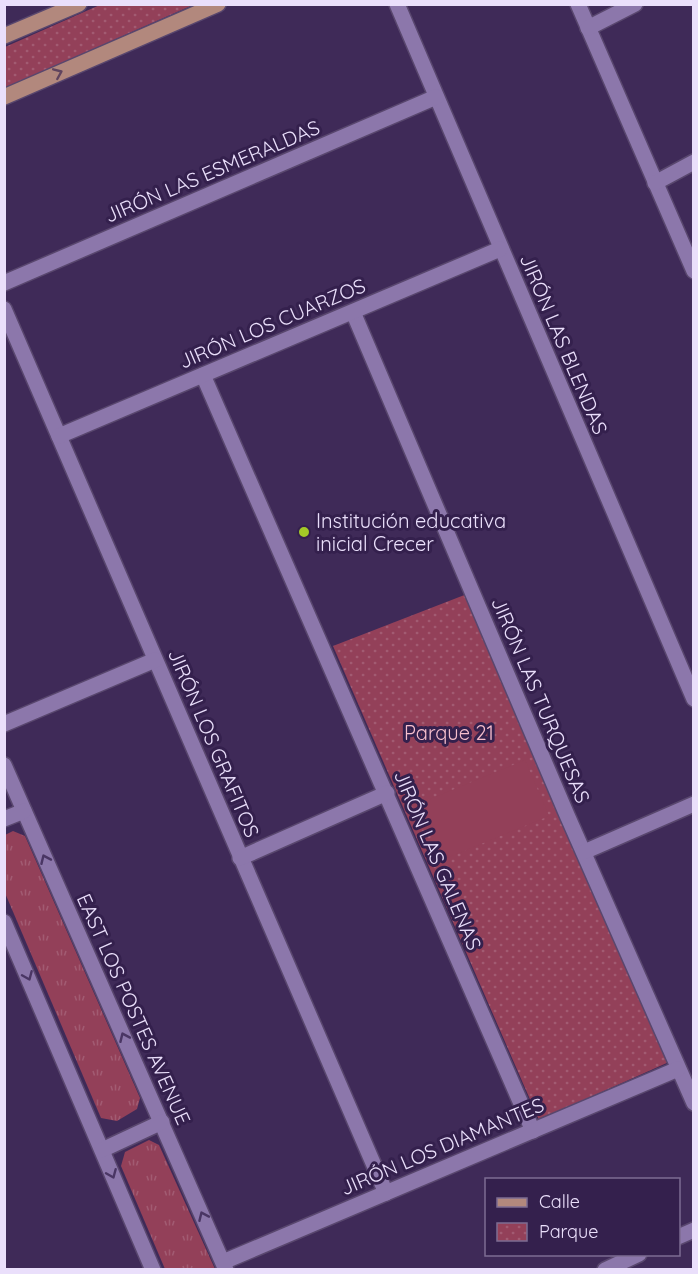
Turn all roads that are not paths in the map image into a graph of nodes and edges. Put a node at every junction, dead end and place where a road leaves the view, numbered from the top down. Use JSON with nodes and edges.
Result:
{"nodes":[{"id":1,"x":79,"y":4,"type":"edge"},
{"id":2,"x":218,"y":4,"type":"edge"},
{"id":3,"x":397,"y":4,"type":"edge"},
{"id":4,"x":578,"y":4,"type":"edge"},
{"id":5,"x":635,"y":4,"type":"edge"},
{"id":6,"x":588,"y":28,"type":"junction"},
{"id":7,"x":4,"y":36,"type":"edge"},
{"id":8,"x":4,"y":97,"type":"edge"},
{"id":9,"x":436,"y":97,"type":"junction"},
{"id":10,"x":693,"y":162,"type":"edge"},
{"id":11,"x":655,"y":183,"type":"junction"},
{"id":12,"x":500,"y":249,"type":"junction"},
{"id":13,"x":693,"y":271,"type":"edge"},
{"id":14,"x":4,"y":283,"type":"edge"},
{"id":15,"x":4,"y":309,"type":"edge"},
{"id":16,"x":353,"y":312,"type":"junction"},
{"id":17,"x":203,"y":375,"type":"junction"},
{"id":18,"x":59,"y":436,"type":"junction"},
{"id":19,"x":155,"y":660,"type":"junction"},
{"id":20,"x":693,"y":699,"type":"edge"},
{"id":21,"x":4,"y":724,"type":"edge"},
{"id":22,"x":4,"y":765,"type":"edge"},
{"id":23,"x":387,"y":793,"type":"junction"},
{"id":24,"x":693,"y":804,"type":"edge"},
{"id":25,"x":24,"y":811,"type":"junction"},
{"id":26,"x":4,"y":819,"type":"edge"},
{"id":27,"x":584,"y":852,"type":"junction"},
{"id":28,"x":240,"y":858,"type":"junction"},
{"id":29,"x":4,"y":922,"type":"edge"},
{"id":30,"x":678,"y":1069,"type":"junction"},
{"id":31,"x":693,"y":1103,"type":"edge"},
{"id":32,"x":162,"y":1122,"type":"junction"},
{"id":33,"x":533,"y":1131,"type":"junction"},
{"id":34,"x":102,"y":1150,"type":"junction"},
{"id":35,"x":386,"y":1193,"type":"junction"},
{"id":36,"x":634,"y":1256,"type":"edge"},
{"id":37,"x":225,"y":1266,"type":"edge"},
{"id":38,"x":153,"y":1269,"type":"edge"},
{"id":39,"x":605,"y":1269,"type":"edge"}],
"edges":[{"from":1,"to":7,"type":"main road"},
{"from":8,"to":2,"type":"main road","one_way":true},
{"from":3,"to":9,"type":"street","name":"JIRÓN LAS BLENDAS"},
{"from":4,"to":6,"type":"street"},
{"from":5,"to":6,"type":"street"},
{"from":6,"to":11,"type":"street"},
{"from":9,"to":12,"type":"street","name":"JIRÓN LAS BLENDAS"},
{"from":9,"to":14,"type":"street","name":"JIRÓN LAS ESMERALDAS"},
{"from":10,"to":11,"type":"street"},
{"from":11,"to":13,"type":"street"},
{"from":12,"to":16,"type":"street","name":"JIRÓN LOS CUARZOS"},
{"from":12,"to":20,"type":"street","name":"JIRÓN LAS BLENDAS"},
{"from":15,"to":18,"type":"street","name":"JIRÓN LOS GRAFITOS"},
{"from":16,"to":17,"type":"street","name":"JIRÓN LOS CUARZOS"},
{"from":16,"to":27,"type":"street","name":"JIRÓN LAS TURQUESAS"},
{"from":17,"to":18,"type":"street","name":"JIRÓN LOS CUARZOS"},
{"from":17,"to":23,"type":"street","name":"JIRÓN LAS GALENAS"},
{"from":18,"to":19,"type":"street","name":"JIRÓN LOS GRAFITOS"},
{"from":19,"to":21,"type":"street"},
{"from":19,"to":28,"type":"street","name":"JIRÓN LOS GRAFITOS"},
{"from":22,"to":25,"type":"street","name":"EAST LOS POSTES AVENUE"},
{"from":23,"to":28,"type":"street"},
{"from":23,"to":33,"type":"street","name":"JIRÓN LAS GALENAS"},
{"from":24,"to":27,"type":"street"},
{"from":25,"to":26,"type":"street"},
{"from":32,"to":25,"type":"street","name":"EAST LOS POSTES AVENUE","one_way":true},
{"from":27,"to":30,"type":"street","name":"JIRÓN LAS TURQUESAS"},
{"from":28,"to":35,"type":"street","name":"JIRÓN LOS GRAFITOS"},
{"from":29,"to":34,"type":"street","one_way":true},
{"from":30,"to":31,"type":"street","name":"JIRÓN LAS TURQUESAS"},
{"from":30,"to":33,"type":"street","name":"JIRÓN LOS DIAMANTES"},
{"from":32,"to":34,"type":"street"},
{"from":37,"to":32,"type":"street","name":"EAST LOS POSTES AVENUE","one_way":true},
{"from":33,"to":35,"type":"street","name":"JIRÓN LOS DIAMANTES"},
{"from":34,"to":38,"type":"street","one_way":true},
{"from":35,"to":37,"type":"street","name":"JIRÓN LOS DIAMANTES"},
{"from":36,"to":39,"type":"street"}]}
